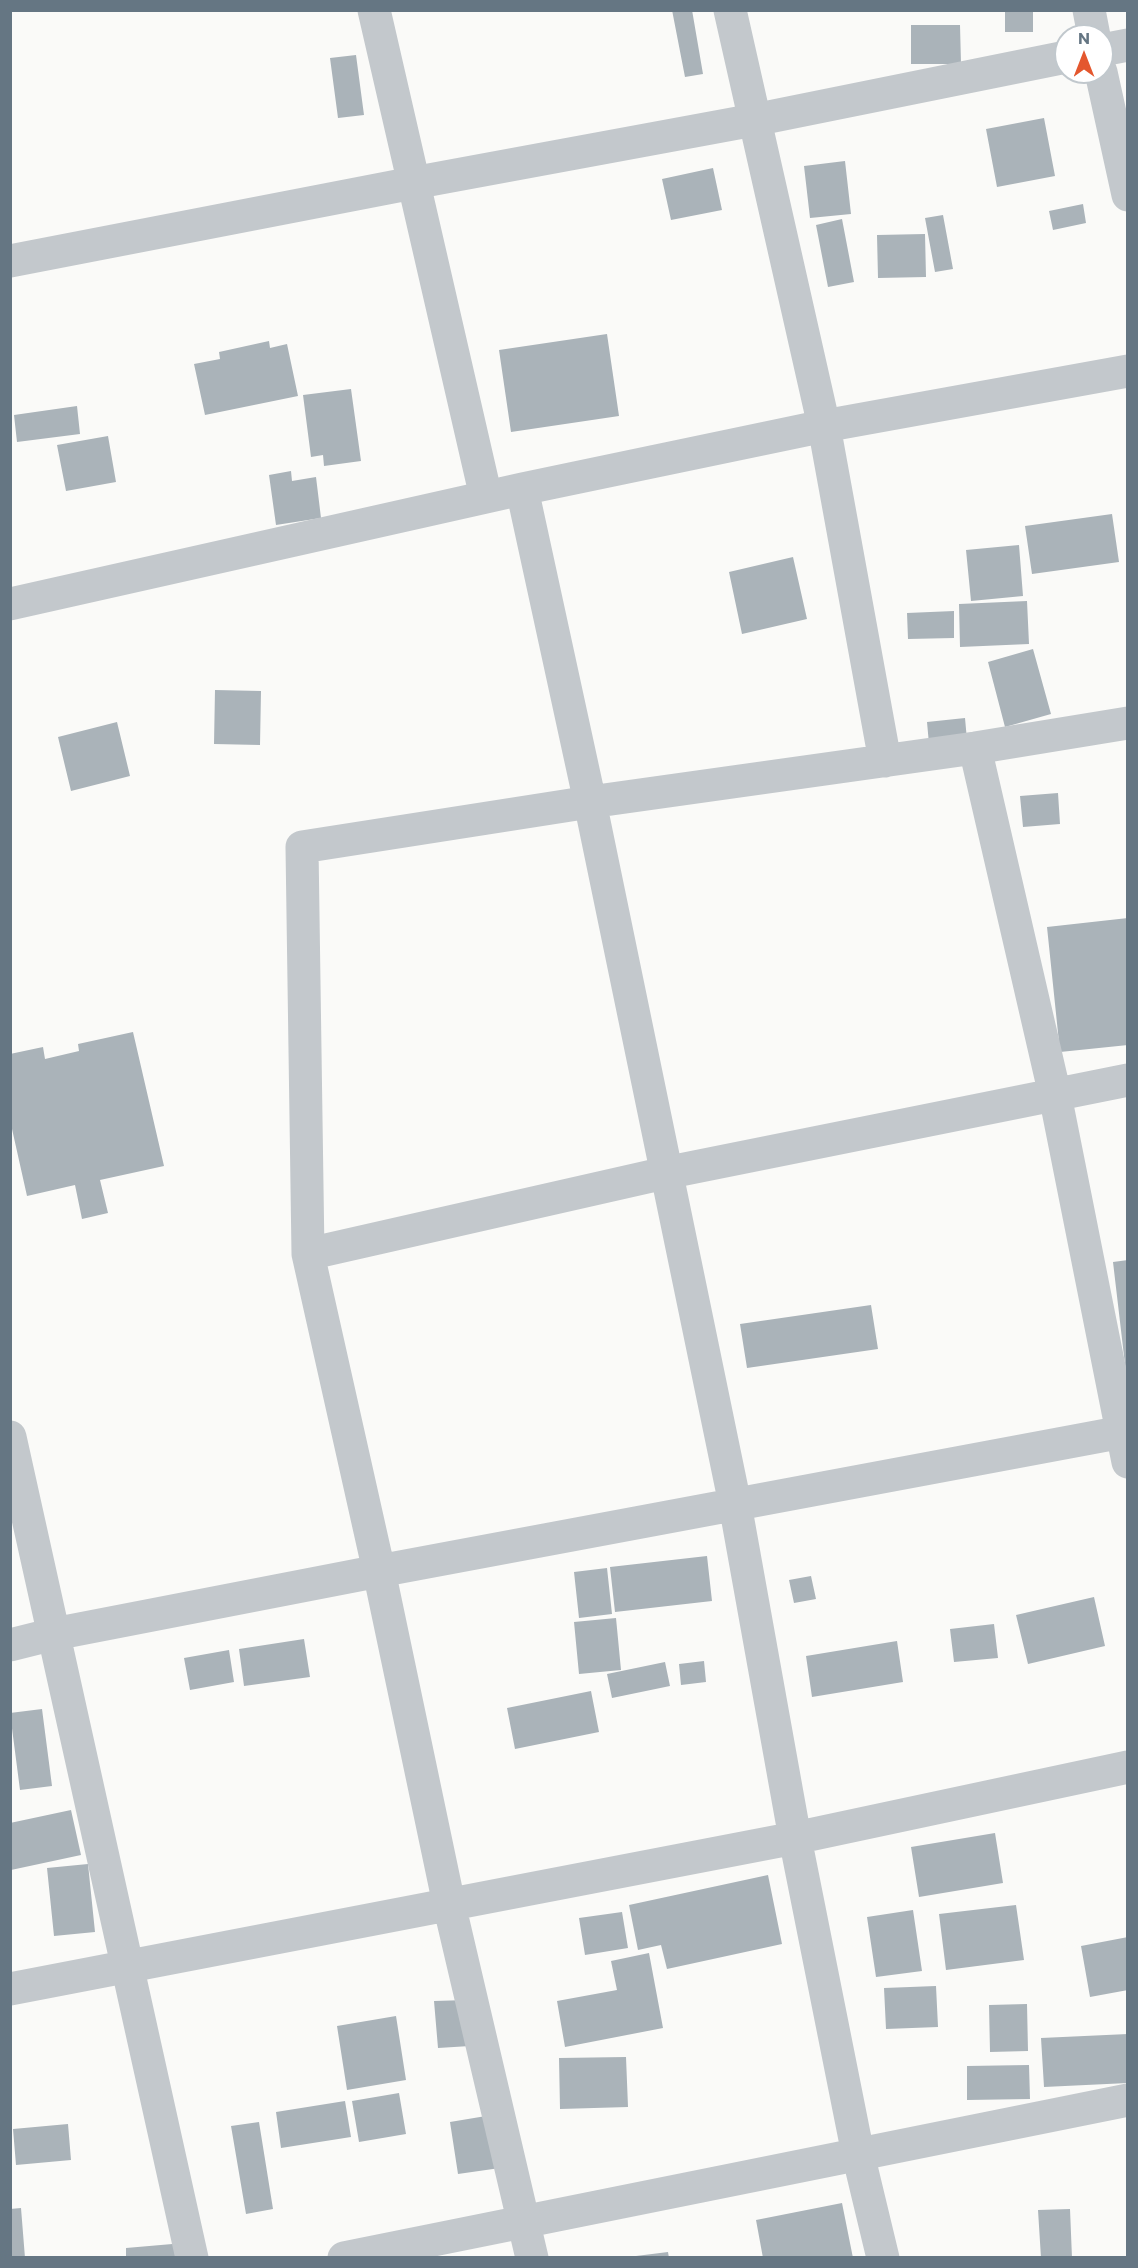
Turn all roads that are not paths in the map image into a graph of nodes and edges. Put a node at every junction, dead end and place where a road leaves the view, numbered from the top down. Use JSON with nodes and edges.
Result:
{"nodes":[{"id":1,"x":374,"y":10,"type":"edge"},
{"id":2,"x":730,"y":10,"type":"edge"},
{"id":3,"x":1054,"y":59,"type":"edge"},
{"id":4,"x":1104,"y":84,"type":"edge"},
{"id":5,"x":754,"y":120,"type":"junction"},
{"id":6,"x":413,"y":183,"type":"junction"},
{"id":7,"x":1128,"y":195,"type":"edge"},
{"id":8,"x":10,"y":261,"type":"edge"},
{"id":9,"x":1128,"y":371,"type":"edge"},
{"id":10,"x":824,"y":426,"type":"junction"},
{"id":11,"x":522,"y":489,"type":"junction"},
{"id":12,"x":486,"y":497,"type":"junction"},
{"id":13,"x":10,"y":604,"type":"edge"},
{"id":14,"x":1128,"y":723,"type":"edge"},
{"id":15,"x":975,"y":748,"type":"junction"},
{"id":16,"x":885,"y":761,"type":"junction"},
{"id":17,"x":590,"y":802,"type":"junction"},
{"id":18,"x":1128,"y":1080,"type":"edge"},
{"id":19,"x":1055,"y":1095,"type":"junction"},
{"id":20,"x":665,"y":1173,"type":"junction"},
{"id":21,"x":308,"y":1254,"type":"junction"},
{"id":22,"x":10,"y":1437,"type":"edge"},
{"id":23,"x":1126,"y":1442,"type":"edge"},
{"id":24,"x":735,"y":1504,"type":"junction"},
{"id":25,"x":379,"y":1571,"type":"junction"},
{"id":26,"x":54,"y":1634,"type":"junction"},
{"id":27,"x":10,"y":1645,"type":"edge"},
{"id":28,"x":1128,"y":1767,"type":"edge"},
{"id":29,"x":795,"y":1838,"type":"junction"},
{"id":30,"x":449,"y":1904,"type":"junction"},
{"id":31,"x":128,"y":1966,"type":"junction"},
{"id":32,"x":10,"y":1989,"type":"edge"},
{"id":33,"x":1128,"y":2100,"type":"edge"},
{"id":34,"x":858,"y":2154,"type":"junction"},
{"id":35,"x":524,"y":2222,"type":"junction"},
{"id":36,"x":192,"y":2258,"type":"edge"},
{"id":37,"x":344,"y":2258,"type":"edge"},
{"id":38,"x":532,"y":2258,"type":"edge"},
{"id":39,"x":883,"y":2258,"type":"edge"}],
"edges":[{"from":1,"to":6,"type":"street"},
{"from":2,"to":5,"type":"street"},
{"from":3,"to":5,"type":"street"},
{"from":4,"to":7,"type":"street"},
{"from":5,"to":6,"type":"street"},
{"from":5,"to":10,"type":"street"},
{"from":6,"to":8,"type":"street"},
{"from":6,"to":12,"type":"street"},
{"from":9,"to":10,"type":"street"},
{"from":10,"to":11,"type":"street"},
{"from":10,"to":16,"type":"street"},
{"from":11,"to":12,"type":"street"},
{"from":11,"to":17,"type":"street"},
{"from":12,"to":13,"type":"street"},
{"from":14,"to":15,"type":"street"},
{"from":15,"to":16,"type":"street"},
{"from":15,"to":19,"type":"street"},
{"from":16,"to":17,"type":"street"},
{"from":17,"to":20,"type":"street"},
{"from":17,"to":21,"type":"street"},
{"from":18,"to":19,"type":"street"},
{"from":19,"to":20,"type":"street"},
{"from":19,"to":23,"type":"street"},
{"from":20,"to":21,"type":"street"},
{"from":20,"to":24,"type":"street"},
{"from":21,"to":25,"type":"street"},
{"from":22,"to":26,"type":"street"},
{"from":23,"to":24,"type":"street"},
{"from":24,"to":25,"type":"street"},
{"from":24,"to":29,"type":"street"},
{"from":25,"to":26,"type":"street"},
{"from":25,"to":30,"type":"street"},
{"from":26,"to":27,"type":"street"},
{"from":26,"to":31,"type":"street"},
{"from":28,"to":29,"type":"street"},
{"from":29,"to":30,"type":"street"},
{"from":29,"to":34,"type":"street"},
{"from":30,"to":31,"type":"street"},
{"from":30,"to":35,"type":"street"},
{"from":31,"to":32,"type":"street"},
{"from":31,"to":36,"type":"street"},
{"from":33,"to":34,"type":"street"},
{"from":34,"to":35,"type":"street"},
{"from":34,"to":39,"type":"street"},
{"from":35,"to":37,"type":"street"},
{"from":35,"to":38,"type":"street"}]}
